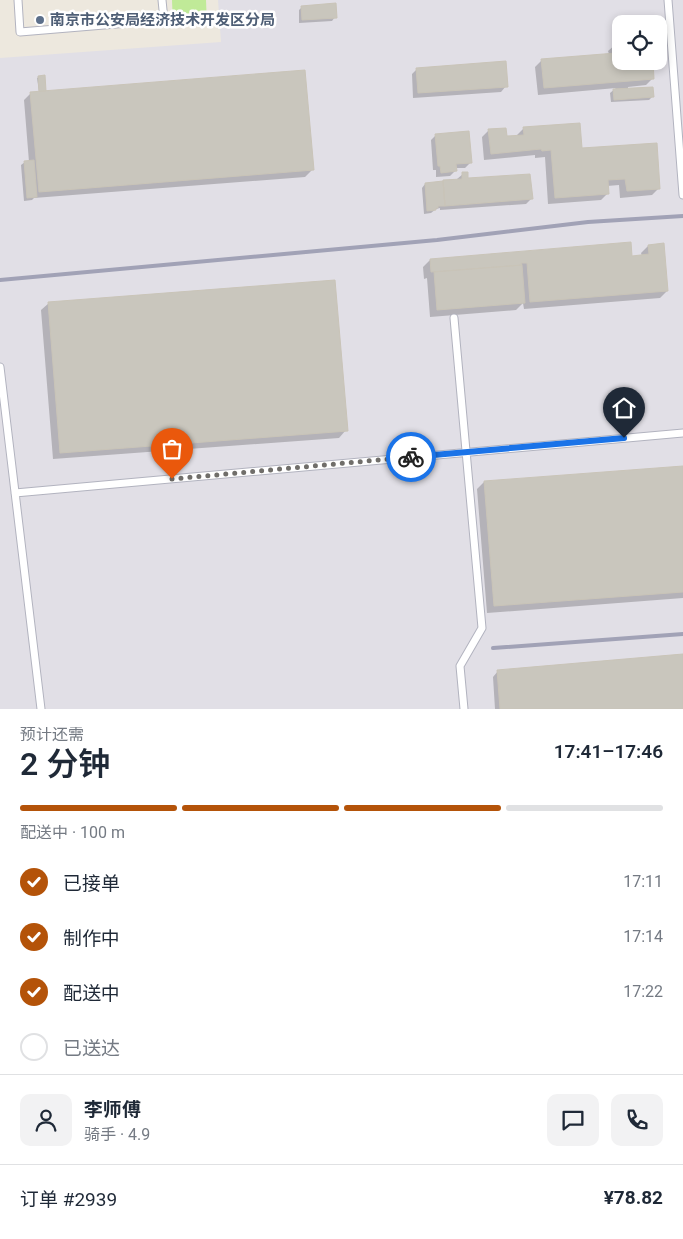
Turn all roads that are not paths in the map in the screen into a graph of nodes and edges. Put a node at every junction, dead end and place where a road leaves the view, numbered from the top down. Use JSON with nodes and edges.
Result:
{"nodes":[{"id":1,"x":18,"y":0,"type":"edge"},
{"id":2,"x":162,"y":0,"type":"edge"},
{"id":3,"x":668,"y":0,"type":"edge"},
{"id":4,"x":683,"y":195,"type":"edge"},
{"id":5,"x":454,"y":318,"type":"dead end"},
{"id":6,"x":0,"y":367,"type":"edge"},
{"id":7,"x":683,"y":433,"type":"edge"},
{"id":8,"x":466,"y":452,"type":"junction"},
{"id":9,"x":15,"y":493,"type":"junction"},
{"id":10,"x":42,"y":709,"type":"edge"},
{"id":11,"x":464,"y":709,"type":"edge"}],
"edges":[{"from":1,"to":2,"type":"lane"},
{"from":3,"to":4,"type":"lane"},
{"from":5,"to":8,"type":"lane"},
{"from":6,"to":9,"type":"lane"},
{"from":7,"to":8,"type":"lane"},
{"from":8,"to":9,"type":"lane"},
{"from":8,"to":11,"type":"lane"},
{"from":9,"to":10,"type":"lane"}]}
